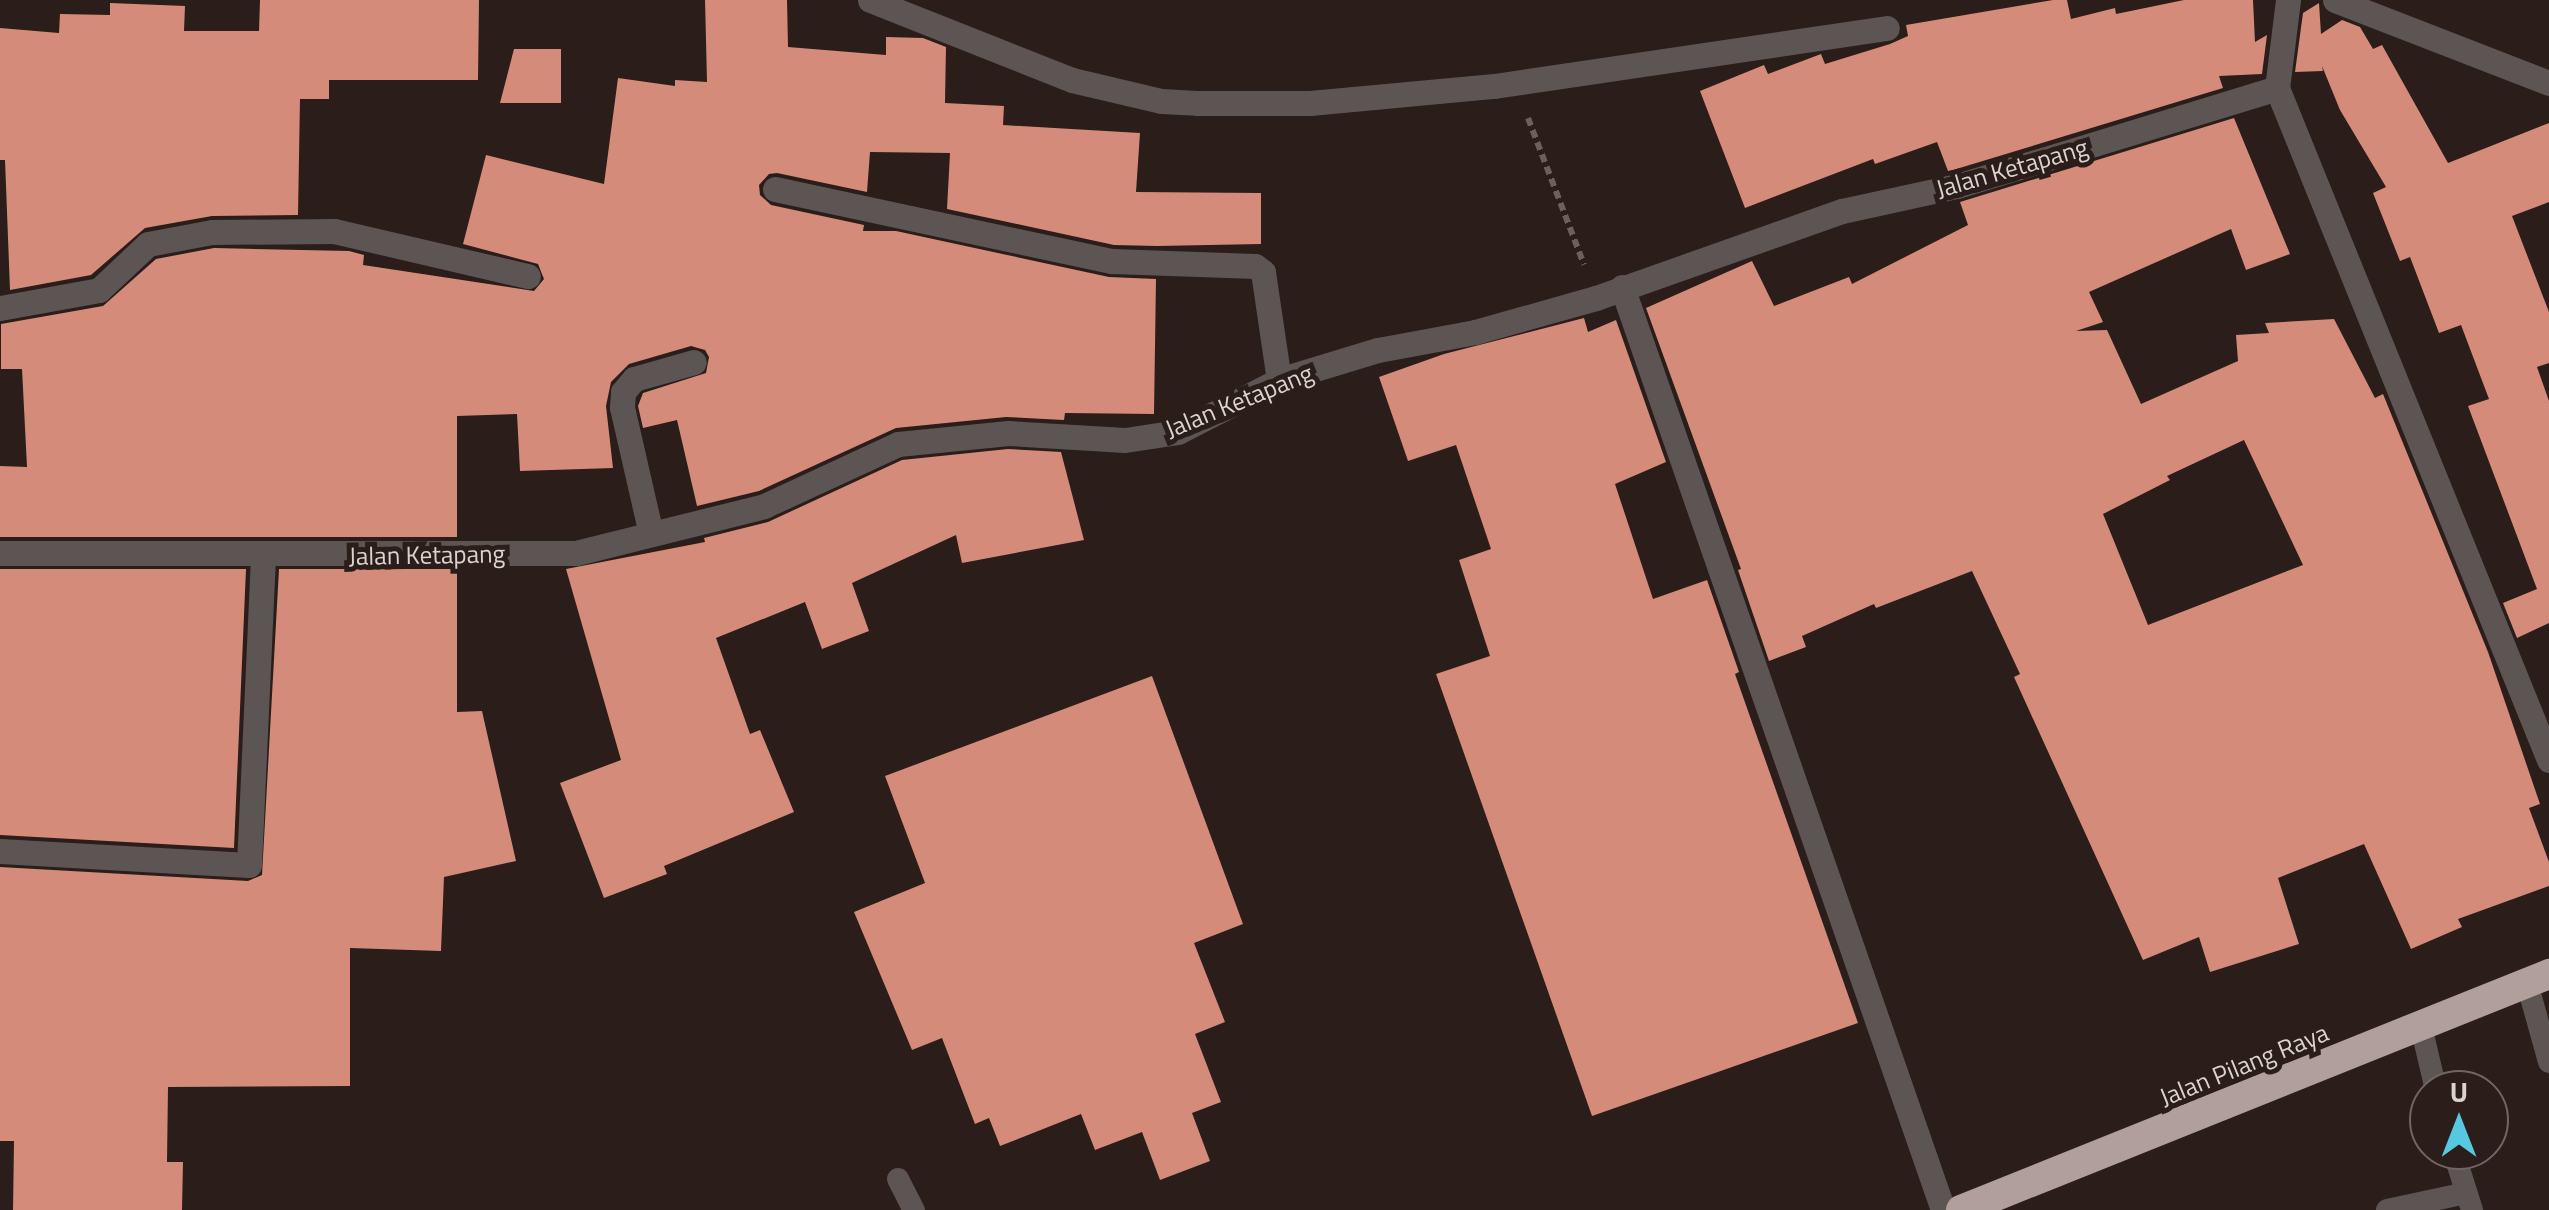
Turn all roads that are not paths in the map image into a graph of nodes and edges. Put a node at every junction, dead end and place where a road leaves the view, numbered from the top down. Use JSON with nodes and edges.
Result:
{"nodes":[{"id":1,"x":870,"y":0,"type":"edge"},
{"id":2,"x":2288,"y":0,"type":"edge"},
{"id":3,"x":2335,"y":0,"type":"edge"},
{"id":4,"x":1887,"y":28,"type":"dead end"},
{"id":5,"x":2549,"y":83,"type":"edge"},
{"id":6,"x":2277,"y":88,"type":"junction"},
{"id":7,"x":775,"y":189,"type":"dead end"},
{"id":8,"x":528,"y":276,"type":"dead end"},
{"id":9,"x":1622,"y":287,"type":"junction"},
{"id":10,"x":0,"y":308,"type":"edge"},
{"id":11,"x":694,"y":362,"type":"dead end"},
{"id":12,"x":1280,"y":380,"type":"junction"},
{"id":13,"x":651,"y":534,"type":"junction"},
{"id":14,"x":0,"y":553,"type":"edge"},
{"id":15,"x":263,"y":556,"type":"junction"},
{"id":16,"x":2549,"y":760,"type":"edge"},
{"id":17,"x":0,"y":851,"type":"edge"},
{"id":18,"x":2538,"y":978,"type":"edge"},
{"id":19,"x":2421,"y":1026,"type":"junction"},
{"id":20,"x":2549,"y":1062,"type":"edge"},
{"id":21,"x":2431,"y":1070,"type":"edge"},
{"id":22,"x":2459,"y":1170,"type":"edge"},
{"id":23,"x":898,"y":1178,"type":"dead end"},
{"id":24,"x":2011,"y":1201,"type":"edge"},
{"id":25,"x":2469,"y":1201,"type":"edge"},
{"id":26,"x":914,"y":1210,"type":"edge"},
{"id":27,"x":1943,"y":1210,"type":"edge"},
{"id":28,"x":1960,"y":1210,"type":"edge"},
{"id":29,"x":2387,"y":1210,"type":"edge"}],
"edges":[{"from":1,"to":4,"type":"street"},
{"from":2,"to":6,"type":"street"},
{"from":3,"to":5,"type":"street"},
{"from":6,"to":9,"type":"street","name":"Jalan Ketapang"},
{"from":6,"to":16,"type":"street"},
{"from":7,"to":12,"type":"street"},
{"from":8,"to":10,"type":"street"},
{"from":9,"to":12,"type":"street","name":"Jalan Ketapang"},
{"from":9,"to":27,"type":"street"},
{"from":11,"to":13,"type":"street"},
{"from":12,"to":13,"type":"street","name":"Jalan Ketapang"},
{"from":13,"to":15,"type":"street","name":"Jalan Ketapang"},
{"from":14,"to":15,"type":"street","name":"Jalan Ketapang"},
{"from":15,"to":17,"type":"street"},
{"from":18,"to":19,"type":"highway","name":"Jalan Pilang Raya"},
{"from":18,"to":20,"type":"lane"},
{"from":19,"to":21,"type":"lane"},
{"from":19,"to":24,"type":"highway","name":"Jalan Pilang Raya"},
{"from":22,"to":25,"type":"lane"},
{"from":23,"to":26,"type":"lane"},
{"from":24,"to":28,"type":"highway","name":"Jalan Pilang Raya"},
{"from":25,"to":29,"type":"lane"}]}
